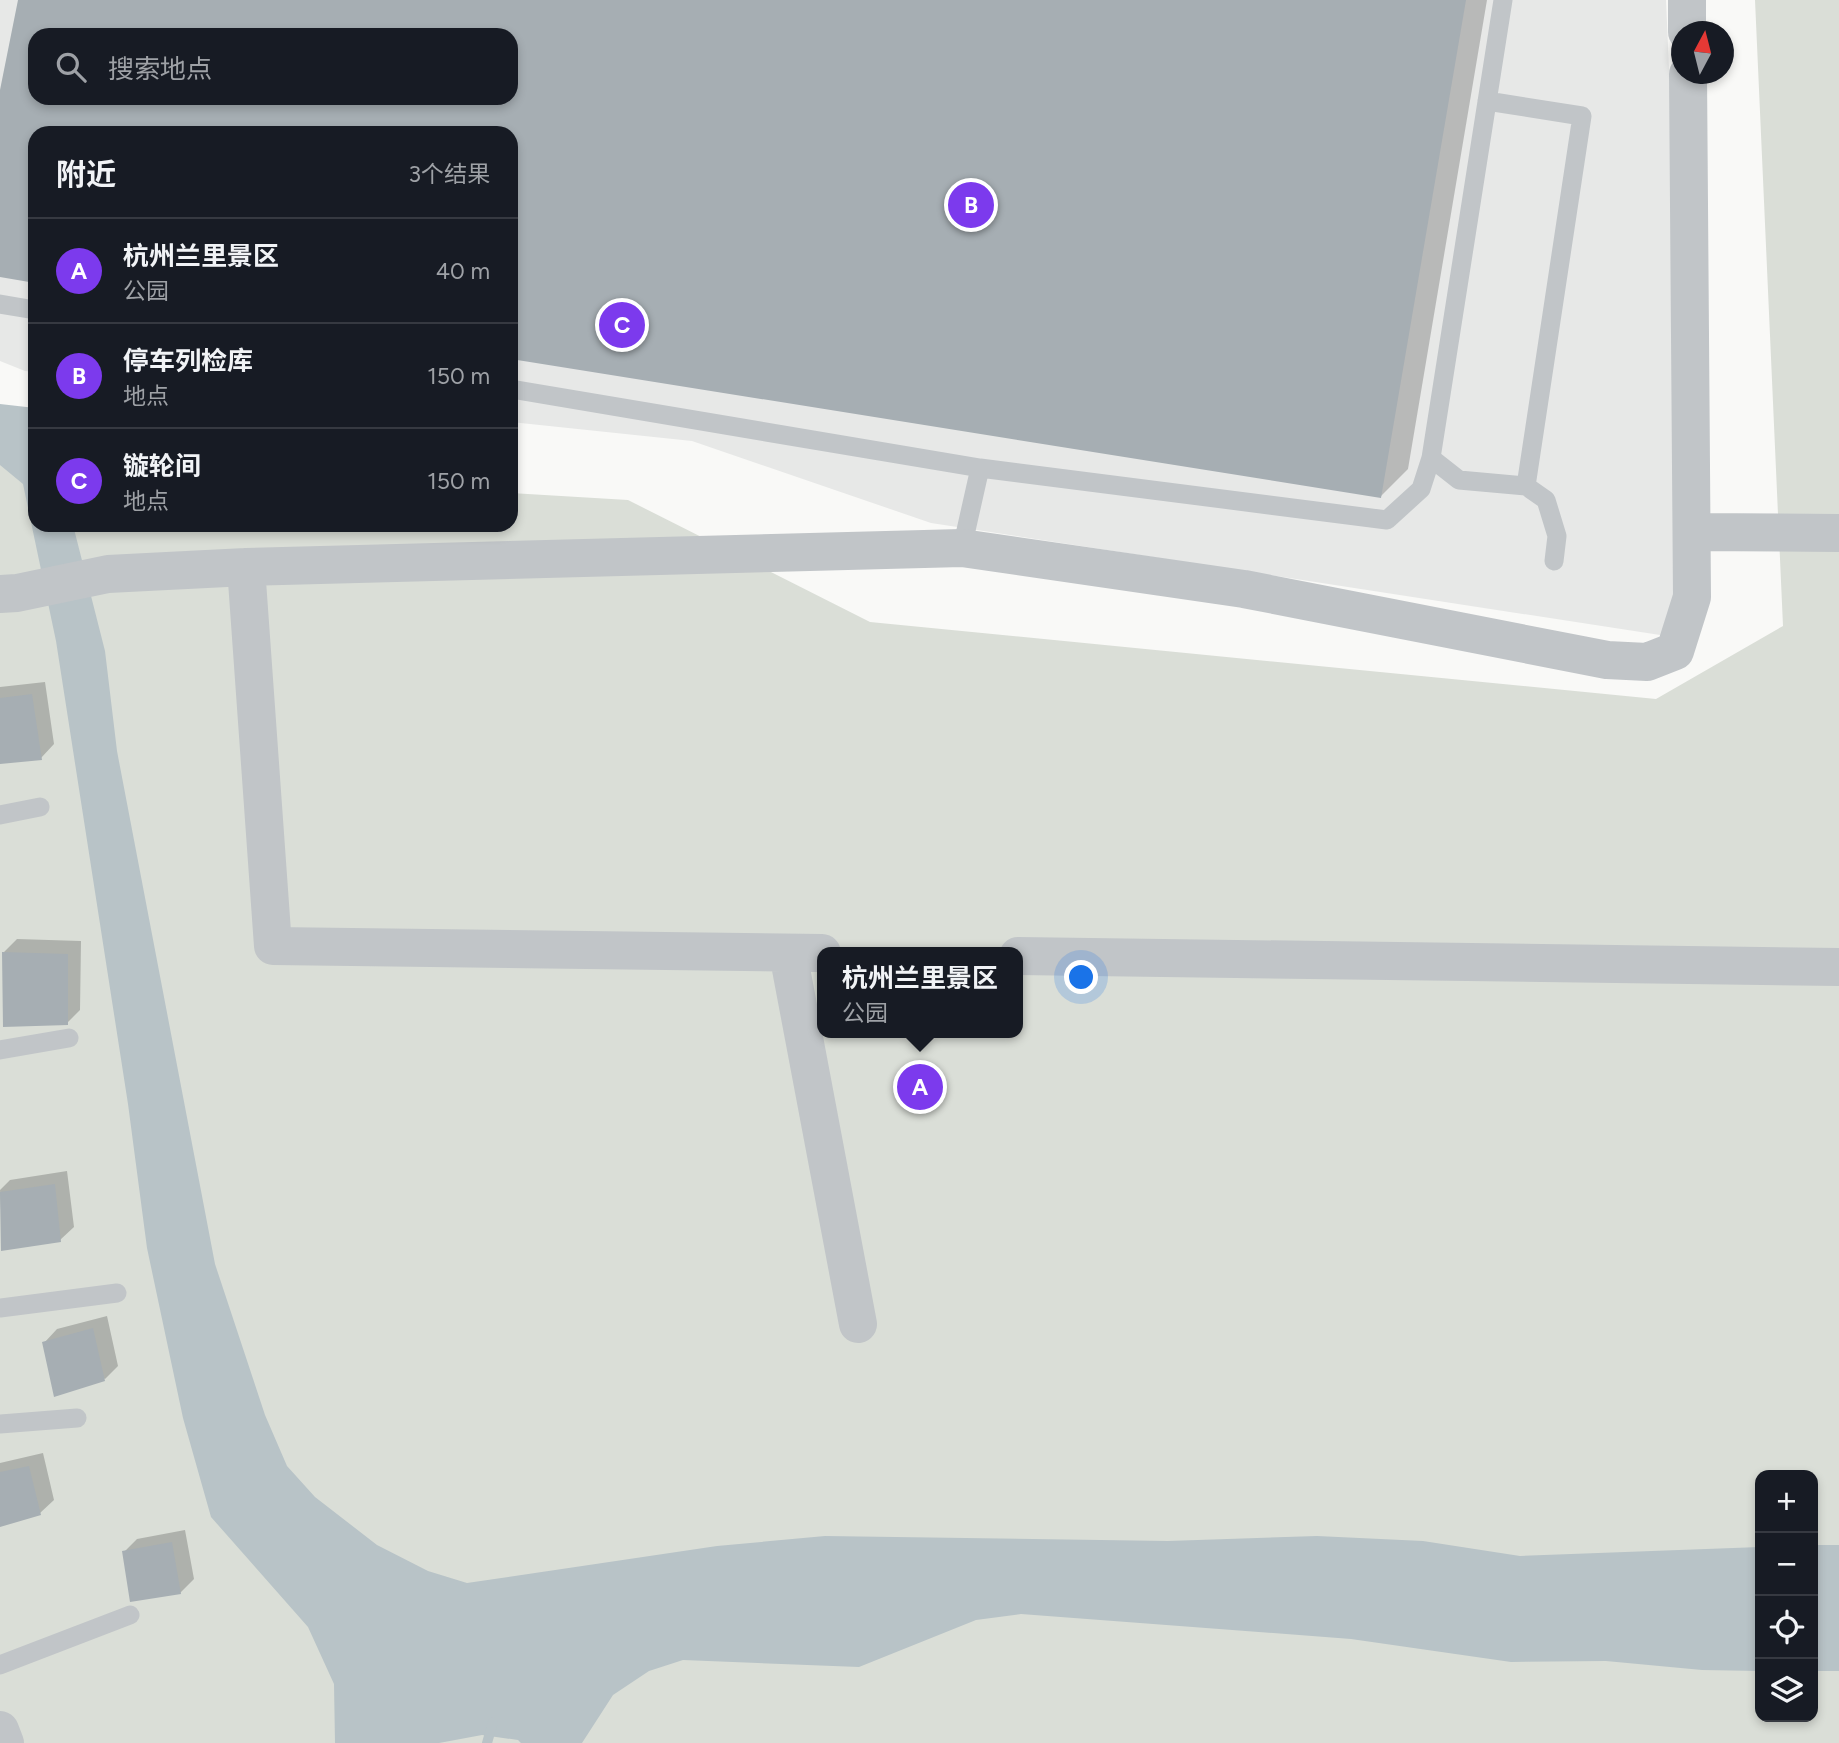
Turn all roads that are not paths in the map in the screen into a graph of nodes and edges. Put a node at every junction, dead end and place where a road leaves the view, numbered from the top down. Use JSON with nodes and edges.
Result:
{"nodes":[{"id":1,"x":1503,"y":0,"type":"edge"},
{"id":2,"x":1687,"y":0,"type":"edge"},
{"id":3,"x":1687,"y":21,"type":"edge"},
{"id":4,"x":1688,"y":84,"type":"edge"},
{"id":5,"x":1487,"y":101,"type":"junction"},
{"id":6,"x":0,"y":304,"type":"edge"},
{"id":7,"x":28,"y":309,"type":"edge"},
{"id":8,"x":518,"y":390,"type":"edge"},
{"id":9,"x":1431,"y":458,"type":"junction"},
{"id":10,"x":980,"y":468,"type":"junction"},
{"id":11,"x":1526,"y":486,"type":"junction"},
{"id":12,"x":1692,"y":533,"type":"junction"},
{"id":13,"x":1839,"y":533,"type":"edge"},
{"id":14,"x":962,"y":548,"type":"junction"},
{"id":15,"x":1554,"y":561,"type":"dead end"},
{"id":16,"x":246,"y":568,"type":"junction"},
{"id":17,"x":8,"y":593,"type":"edge"},
{"id":18,"x":40,"y":807,"type":"dead end"},
{"id":19,"x":0,"y":815,"type":"edge"},
{"id":20,"x":805,"y":953,"type":"edge"},
{"id":21,"x":1023,"y":956,"type":"edge"},
{"id":22,"x":1839,"y":967,"type":"edge"},
{"id":23,"x":817,"y":1037,"type":"edge"},
{"id":24,"x":69,"y":1038,"type":"dead end"},
{"id":25,"x":817,"y":1038,"type":"edge"},
{"id":26,"x":0,"y":1050,"type":"edge"},
{"id":27,"x":117,"y":1293,"type":"dead end"},
{"id":28,"x":0,"y":1308,"type":"edge"},
{"id":29,"x":858,"y":1324,"type":"dead end"},
{"id":30,"x":77,"y":1418,"type":"dead end"},
{"id":31,"x":0,"y":1424,"type":"edge"},
{"id":32,"x":130,"y":1615,"type":"dead end"},
{"id":33,"x":0,"y":1665,"type":"edge"},
{"id":34,"x":0,"y":1730,"type":"edge"},
{"id":35,"x":5,"y":1743,"type":"edge"}],
"edges":[{"from":1,"to":5,"type":"lane"},
{"from":2,"to":3,"type":"street"},
{"from":4,"to":12,"type":"street"},
{"from":5,"to":9,"type":"lane"},
{"from":5,"to":11,"type":"lane"},
{"from":6,"to":7,"type":"lane"},
{"from":8,"to":10,"type":"lane"},
{"from":9,"to":10,"type":"lane"},
{"from":9,"to":11,"type":"lane"},
{"from":10,"to":14,"type":"lane"},
{"from":11,"to":15,"type":"lane"},
{"from":12,"to":13,"type":"street"},
{"from":12,"to":14,"type":"street"},
{"from":14,"to":16,"type":"street"},
{"from":16,"to":17,"type":"street"},
{"from":16,"to":20,"type":"street"},
{"from":18,"to":19,"type":"lane"},
{"from":20,"to":23,"type":"street"},
{"from":21,"to":22,"type":"street"},
{"from":24,"to":26,"type":"lane"},
{"from":25,"to":29,"type":"street"},
{"from":27,"to":28,"type":"lane"},
{"from":30,"to":31,"type":"lane"},
{"from":32,"to":33,"type":"lane"},
{"from":34,"to":35,"type":"street"}]}
